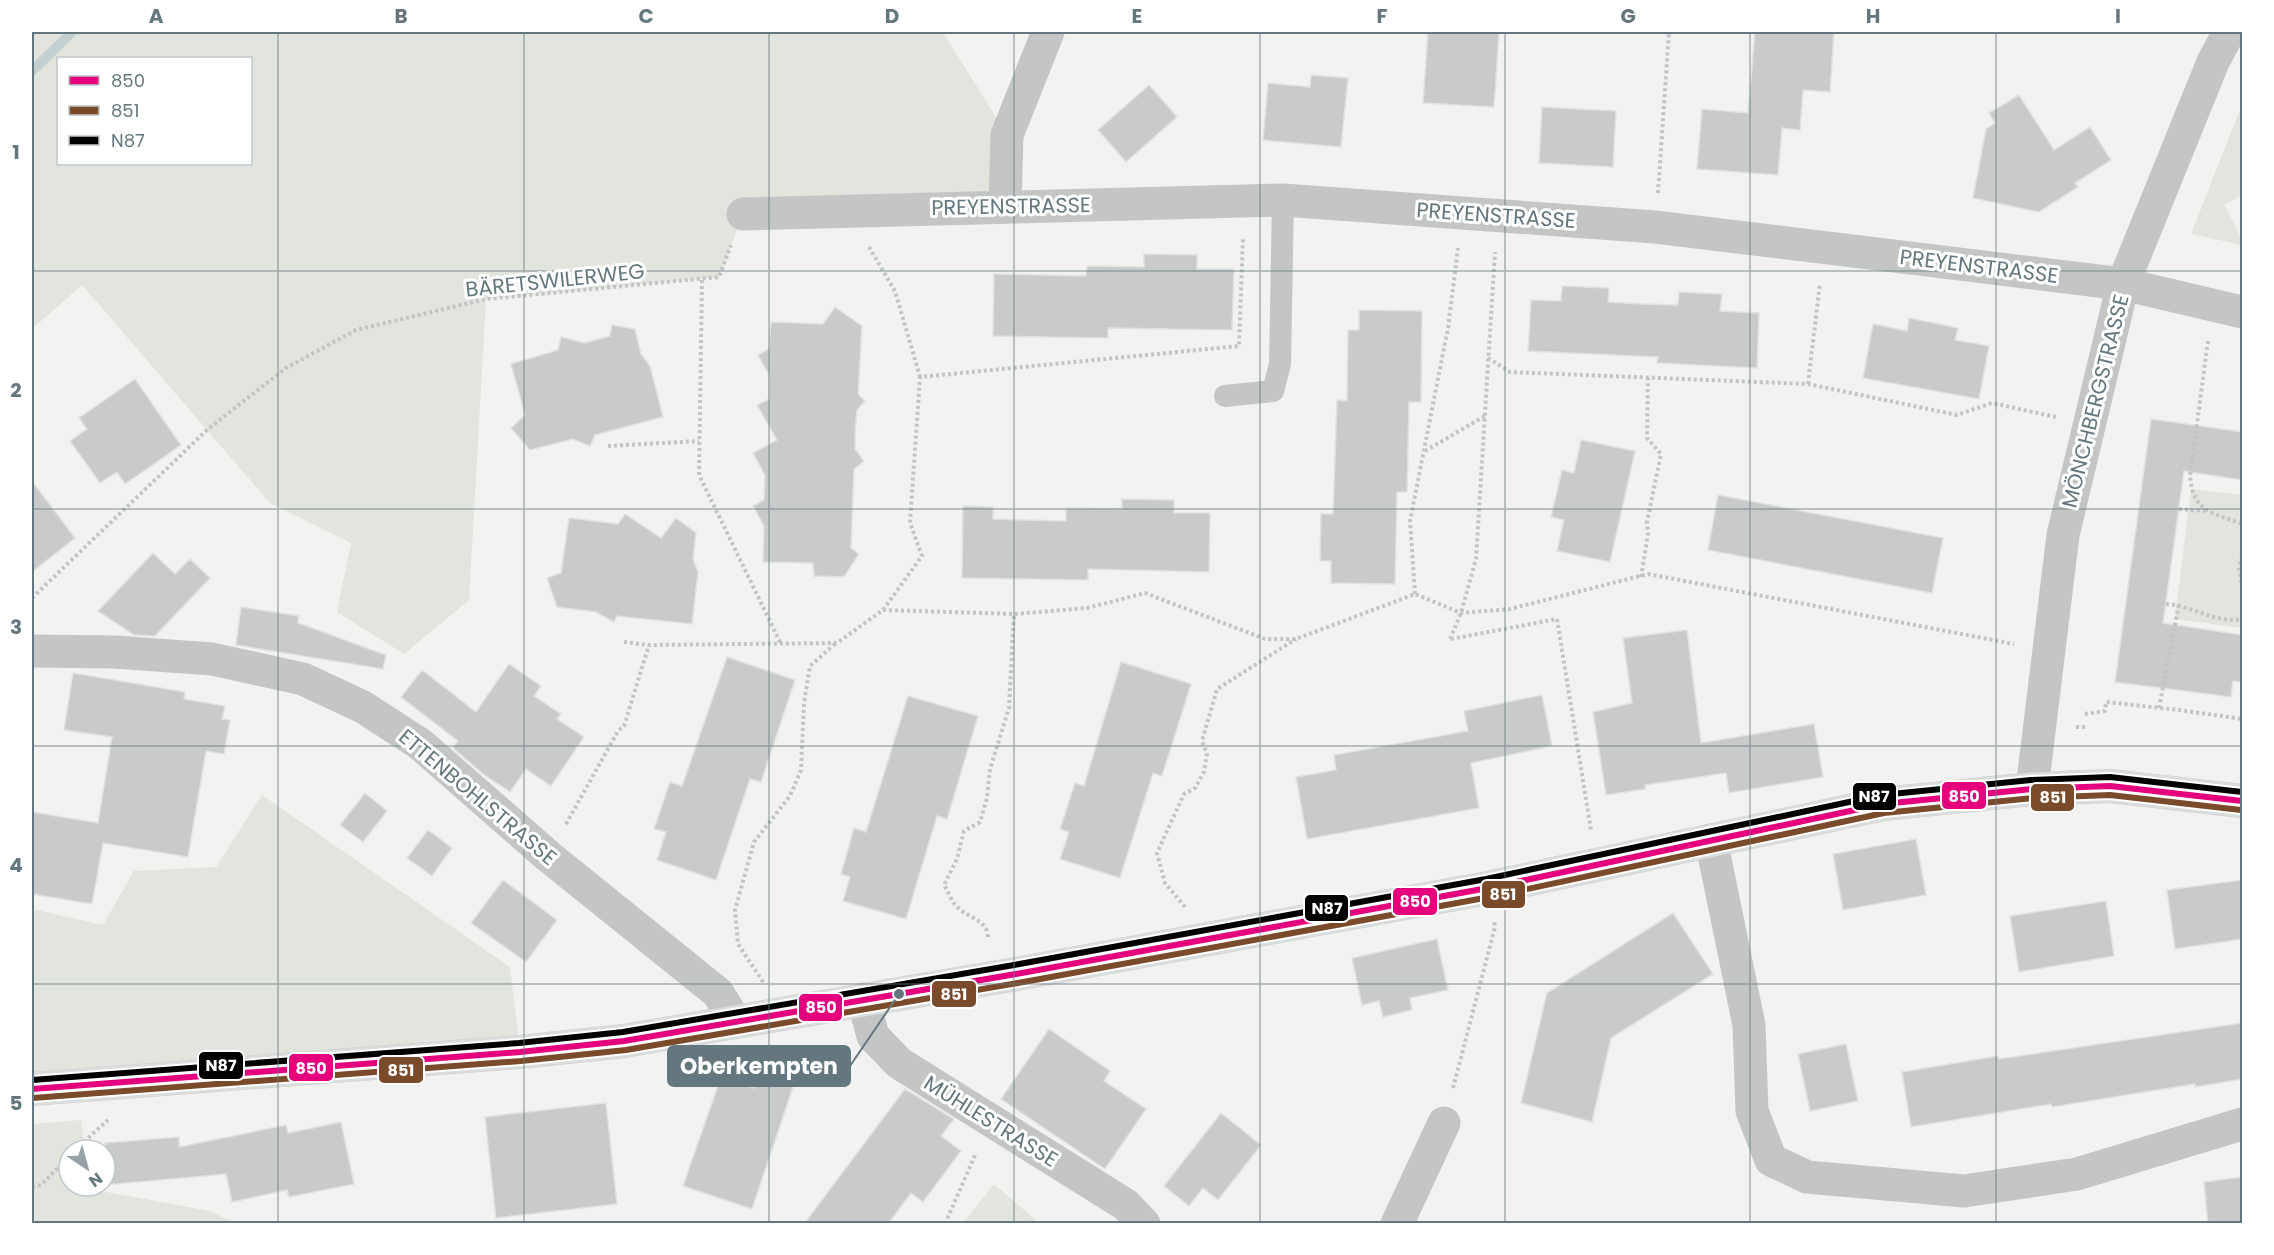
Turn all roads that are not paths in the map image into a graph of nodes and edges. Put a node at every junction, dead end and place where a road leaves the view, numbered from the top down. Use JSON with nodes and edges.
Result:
{"nodes":[{"id":1,"x":1048,"y":32,"type":"edge"},
{"id":2,"x":2229,"y":32,"type":"edge"},
{"id":3,"x":1283,"y":200,"type":"junction"},
{"id":4,"x":1005,"y":206,"type":"junction"},
{"id":5,"x":743,"y":214,"type":"road end"},
{"id":6,"x":2123,"y":284,"type":"junction"},
{"id":7,"x":2242,"y":312,"type":"edge"},
{"id":8,"x":1225,"y":396,"type":"dead end"},
{"id":9,"x":32,"y":651,"type":"edge"},
{"id":10,"x":2032,"y":789,"type":"junction"},
{"id":11,"x":2242,"y":801,"type":"edge"},
{"id":12,"x":1712,"y":840,"type":"junction"},
{"id":13,"x":863,"y":999,"type":"junction"},
{"id":14,"x":735,"y":1021,"type":"junction"},
{"id":15,"x":32,"y":1089,"type":"edge"},
{"id":16,"x":1444,"y":1123,"type":"road end"},
{"id":17,"x":2242,"y":1124,"type":"edge"},
{"id":18,"x":1144,"y":1224,"type":"edge"},
{"id":19,"x":1397,"y":1224,"type":"edge"}],
"edges":[{"from":1,"to":4,"type":"street"},
{"from":2,"to":6,"type":"street","name":"MÖNCHBERGSTRASSE"},
{"from":3,"to":4,"type":"street","name":"PREYENSTRASSE"},
{"from":3,"to":6,"type":"street","name":"PREYENSTRASSE"},
{"from":3,"to":8,"type":"lane"},
{"from":4,"to":5,"type":"street","name":"PREYENSTRASSE"},
{"from":6,"to":7,"type":"street","name":"PREYENSTRASSE"},
{"from":6,"to":10,"type":"street","name":"MÖNCHBERGSTRASSE"},
{"from":9,"to":14,"type":"street","name":"ETTENBOHLSTRASSE"},
{"from":10,"to":11,"type":"main road"},
{"from":10,"to":12,"type":"main road"},
{"from":12,"to":13,"type":"main road"},
{"from":12,"to":17,"type":"street"},
{"from":13,"to":14,"type":"main road"},
{"from":13,"to":18,"type":"street","name":"MÜHLESTRASSE"},
{"from":14,"to":15,"type":"main road"},
{"from":16,"to":19,"type":"street"}]}
